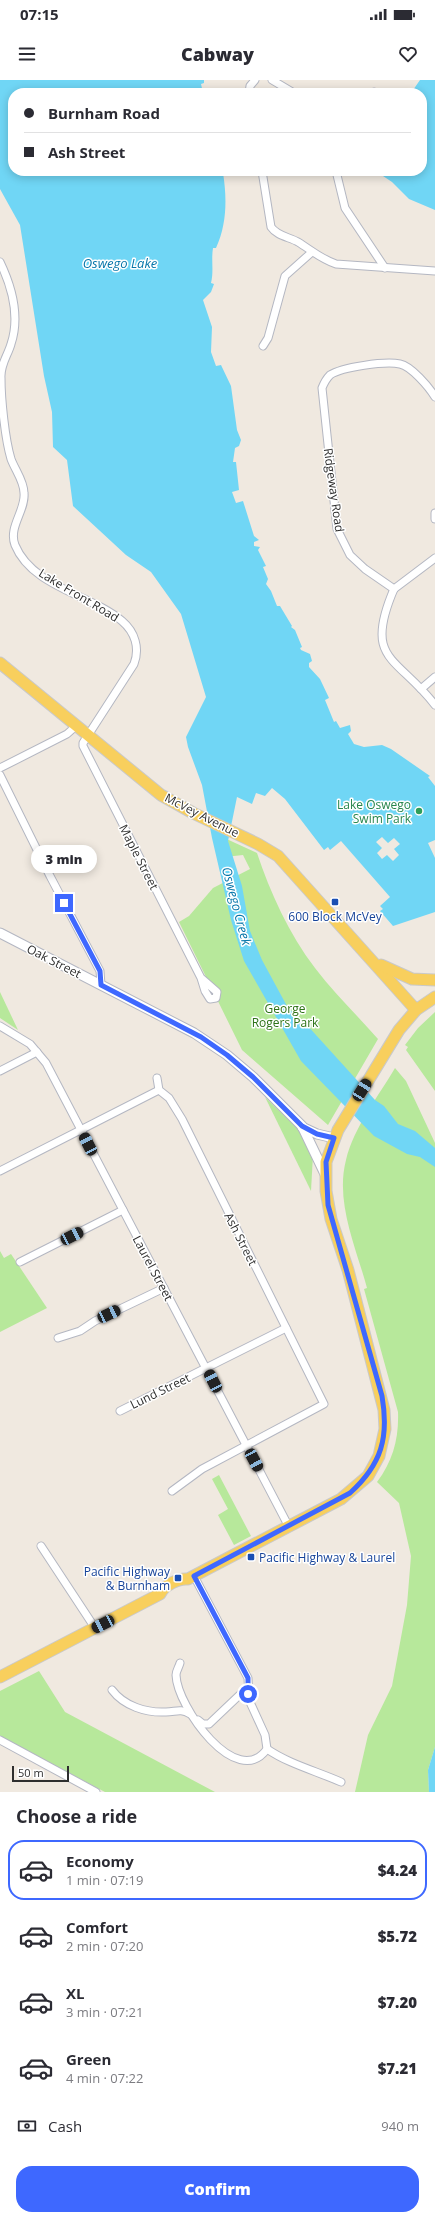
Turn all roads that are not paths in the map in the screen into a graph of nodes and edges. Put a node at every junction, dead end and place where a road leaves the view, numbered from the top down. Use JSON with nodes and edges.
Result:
{"nodes":[{"id":1,"x":272,"y":80,"type":"edge"},
{"id":2,"x":286,"y":88,"type":"edge"},
{"id":3,"x":263,"y":176,"type":"edge"},
{"id":4,"x":337,"y":176,"type":"edge"},
{"id":5,"x":312,"y":252,"type":"junction"},
{"id":6,"x":0,"y":262,"type":"edge"},
{"id":7,"x":385,"y":268,"type":"junction"},
{"id":8,"x":435,"y":271,"type":"edge"},
{"id":9,"x":263,"y":346,"type":"dead end"},
{"id":10,"x":435,"y":397,"type":"edge"},
{"id":11,"x":435,"y":513,"type":"edge"},
{"id":12,"x":435,"y":519,"type":"edge"},
{"id":13,"x":435,"y":558,"type":"edge"},
{"id":14,"x":394,"y":588,"type":"junction"},
{"id":15,"x":0,"y":663,"type":"edge"},
{"id":16,"x":435,"y":677,"type":"edge"},
{"id":17,"x":421,"y":689,"type":"junction"},
{"id":18,"x":435,"y":705,"type":"edge"},
{"id":19,"x":76,"y":726,"type":"junction"},
{"id":20,"x":88,"y":735,"type":"junction"},
{"id":21,"x":0,"y":768,"type":"edge"},
{"id":22,"x":0,"y":775,"type":"edge"},
{"id":23,"x":0,"y":933,"type":"edge"},
{"id":24,"x":375,"y":962,"type":"junction"},
{"id":25,"x":201,"y":978,"type":"dead end"},
{"id":26,"x":435,"y":980,"type":"edge"},
{"id":27,"x":101,"y":985,"type":"junction"},
{"id":28,"x":435,"y":997,"type":"edge"},
{"id":29,"x":416,"y":1010,"type":"junction"},
{"id":30,"x":0,"y":1026,"type":"edge"},
{"id":31,"x":37,"y":1052,"type":"junction"},
{"id":32,"x":0,"y":1072,"type":"edge"},
{"id":33,"x":157,"y":1078,"type":"dead end"},
{"id":34,"x":159,"y":1090,"type":"junction"},
{"id":35,"x":302,"y":1126,"type":"junction"},
{"id":36,"x":81,"y":1130,"type":"junction"},
{"id":37,"x":336,"y":1134,"type":"junction"},
{"id":38,"x":0,"y":1171,"type":"edge"},
{"id":39,"x":326,"y":1175,"type":"junction"},
{"id":40,"x":123,"y":1210,"type":"junction"},
{"id":41,"x":20,"y":1262,"type":"dead end"},
{"id":42,"x":164,"y":1288,"type":"junction"},
{"id":43,"x":286,"y":1328,"type":"junction"},
{"id":44,"x":58,"y":1338,"type":"dead end"},
{"id":45,"x":206,"y":1368,"type":"junction"},
{"id":46,"x":120,"y":1411,"type":"dead end"},
{"id":47,"x":247,"y":1447,"type":"junction"},
{"id":48,"x":172,"y":1491,"type":"dead end"},
{"id":49,"x":289,"y":1527,"type":"junction"},
{"id":50,"x":41,"y":1546,"type":"dead end"},
{"id":51,"x":191,"y":1577,"type":"junction"},
{"id":52,"x":95,"y":1628,"type":"junction"},
{"id":53,"x":180,"y":1664,"type":"dead end"},
{"id":54,"x":0,"y":1678,"type":"edge"},
{"id":55,"x":249,"y":1686,"type":"junction"},
{"id":56,"x":112,"y":1690,"type":"dead end"},
{"id":57,"x":191,"y":1715,"type":"junction"},
{"id":58,"x":0,"y":1740,"type":"edge"},
{"id":59,"x":267,"y":1749,"type":"junction"},
{"id":60,"x":341,"y":1782,"type":"dead end"},
{"id":61,"x":96,"y":1792,"type":"edge"}],
"edges":[{"from":1,"to":2,"type":"street"},
{"from":3,"to":5,"type":"street"},
{"from":4,"to":7,"type":"street"},
{"from":5,"to":7,"type":"street"},
{"from":5,"to":9,"type":"street"},
{"from":6,"to":20,"type":"street","name":"Lake Front Road"},
{"from":7,"to":8,"type":"street"},
{"from":10,"to":14,"type":"street","name":"Ridgeway Road"},
{"from":11,"to":12,"type":"street"},
{"from":13,"to":14,"type":"street"},
{"from":14,"to":17,"type":"street"},
{"from":15,"to":19,"type":"main road","name":"McVey Avenue"},
{"from":16,"to":17,"type":"street"},
{"from":17,"to":18,"type":"street"},
{"from":19,"to":20,"type":"main road","name":"McVey Avenue"},
{"from":19,"to":21,"type":"street"},
{"from":20,"to":24,"type":"main road","name":"McVey Avenue"},
{"from":20,"to":25,"type":"street","name":"Maple Street"},
{"from":22,"to":27,"type":"street"},
{"from":23,"to":27,"type":"street","name":"Oak Street"},
{"from":24,"to":26,"type":"main road","name":"McVey Avenue"},
{"from":24,"to":29,"type":"main road","name":"McVey Avenue"},
{"from":27,"to":35,"type":"street","name":"Oak Street"},
{"from":28,"to":29,"type":"main road"},
{"from":29,"to":37,"type":"main road"},
{"from":30,"to":31,"type":"street","name":"Laurel Street"},
{"from":31,"to":32,"type":"street"},
{"from":31,"to":36,"type":"street","name":"Laurel Street"},
{"from":33,"to":34,"type":"street"},
{"from":34,"to":36,"type":"street"},
{"from":34,"to":43,"type":"street","name":"Ash Street"},
{"from":35,"to":37,"type":"street","name":"Oak Street"},
{"from":35,"to":39,"type":"street","name":"Oak Street"},
{"from":36,"to":38,"type":"street"},
{"from":36,"to":40,"type":"street","name":"Laurel Street"},
{"from":37,"to":39,"type":"main road"},
{"from":39,"to":49,"type":"main road"},
{"from":40,"to":41,"type":"street"},
{"from":40,"to":42,"type":"street","name":"Laurel Street"},
{"from":42,"to":44,"type":"street"},
{"from":42,"to":45,"type":"street","name":"Laurel Street"},
{"from":43,"to":45,"type":"street","name":"Lund Street"},
{"from":43,"to":47,"type":"street","name":"Ash Street"},
{"from":45,"to":46,"type":"street","name":"Lund Street"},
{"from":45,"to":47,"type":"street","name":"Laurel Street"},
{"from":47,"to":48,"type":"street"},
{"from":47,"to":49,"type":"street","name":"Laurel Street"},
{"from":49,"to":51,"type":"main road"},
{"from":50,"to":52,"type":"street"},
{"from":51,"to":52,"type":"main road"},
{"from":51,"to":55,"type":"street"},
{"from":52,"to":54,"type":"main road"},
{"from":53,"to":57,"type":"street"},
{"from":55,"to":57,"type":"street"},
{"from":55,"to":59,"type":"street"},
{"from":56,"to":57,"type":"street"},
{"from":57,"to":59,"type":"street"},
{"from":58,"to":61,"type":"street"},
{"from":59,"to":60,"type":"street"}]}
